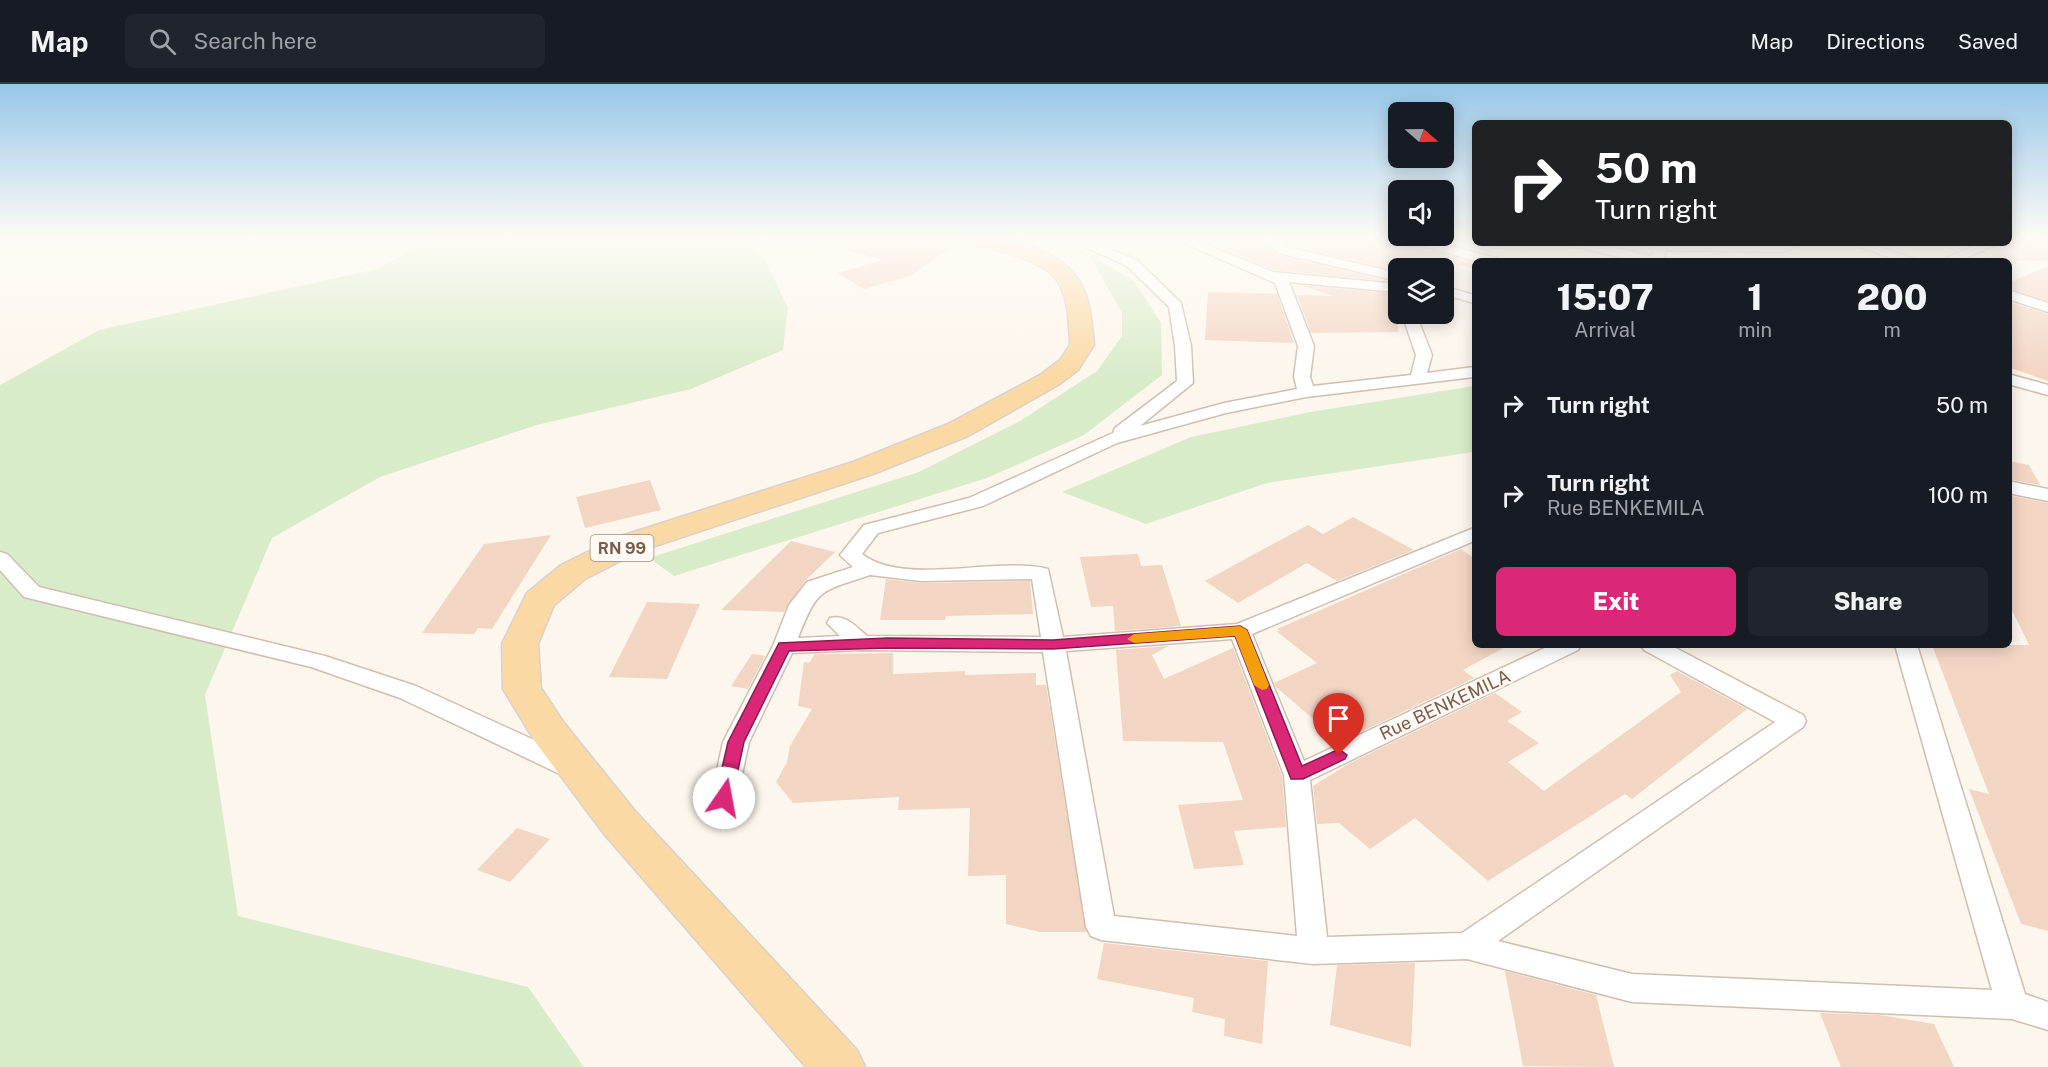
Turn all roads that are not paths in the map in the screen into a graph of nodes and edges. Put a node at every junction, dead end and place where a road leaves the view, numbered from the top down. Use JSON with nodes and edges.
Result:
{"nodes":[{"id":1,"x":1068,"y":283,"type":"edge"},
{"id":2,"x":1152,"y":283,"type":"edge"},
{"id":3,"x":1281,"y":283,"type":"edge"},
{"id":4,"x":1454,"y":293,"type":"edge"},
{"id":5,"x":2012,"y":295,"type":"edge"},
{"id":6,"x":1454,"y":297,"type":"edge"},
{"id":7,"x":1472,"y":298,"type":"edge"},
{"id":8,"x":1472,"y":299,"type":"edge"},
{"id":9,"x":2048,"y":308,"type":"edge"},
{"id":10,"x":1413,"y":324,"type":"edge"},
{"id":11,"x":1472,"y":372,"type":"edge"},
{"id":12,"x":1418,"y":378,"type":"junction"},
{"id":13,"x":2012,"y":380,"type":"edge"},
{"id":14,"x":2048,"y":390,"type":"edge"},
{"id":15,"x":1306,"y":392,"type":"junction"},
{"id":16,"x":1112,"y":439,"type":"junction"},
{"id":17,"x":2012,"y":488,"type":"edge"},
{"id":18,"x":2048,"y":495,"type":"edge"},
{"id":19,"x":1472,"y":535,"type":"edge"},
{"id":20,"x":0,"y":558,"type":"edge"},
{"id":21,"x":868,"y":569,"type":"junction"},
{"id":22,"x":838,"y":623,"type":"dead end"},
{"id":23,"x":1240,"y":630,"type":"junction"},
{"id":24,"x":861,"y":643,"type":"junction"},
{"id":25,"x":1053,"y":645,"type":"junction"},
{"id":26,"x":784,"y":646,"type":"junction"},
{"id":27,"x":1564,"y":648,"type":"edge"},
{"id":28,"x":1658,"y":648,"type":"edge"},
{"id":29,"x":1907,"y":648,"type":"edge"},
{"id":30,"x":581,"y":774,"type":"junction"},
{"id":31,"x":1297,"y":775,"type":"junction"},
{"id":32,"x":724,"y":798,"type":"dead end"},
{"id":33,"x":1467,"y":946,"type":"junction"},
{"id":34,"x":1313,"y":951,"type":"junction"},
{"id":35,"x":2012,"y":1005,"type":"junction"},
{"id":36,"x":2048,"y":1016,"type":"edge"},
{"id":37,"x":840,"y":1067,"type":"edge"}],
"edges":[{"from":1,"to":30,"type":"main road","number":"RN 99"},
{"from":2,"to":16,"type":"street"},
{"from":3,"to":15,"type":"street"},
{"from":4,"to":7,"type":"street"},
{"from":5,"to":9,"type":"street"},
{"from":6,"to":8,"type":"street"},
{"from":10,"to":12,"type":"street"},
{"from":11,"to":12,"type":"street"},
{"from":12,"to":15,"type":"street"},
{"from":13,"to":14,"type":"street"},
{"from":15,"to":16,"type":"street"},
{"from":16,"to":21,"type":"street"},
{"from":17,"to":18,"type":"street"},
{"from":19,"to":23,"type":"street"},
{"from":20,"to":30,"type":"street"},
{"from":21,"to":25,"type":"street"},
{"from":21,"to":26,"type":"street"},
{"from":22,"to":24,"type":"street"},
{"from":23,"to":25,"type":"street"},
{"from":23,"to":31,"type":"street"},
{"from":24,"to":25,"type":"street"},
{"from":24,"to":26,"type":"street"},
{"from":25,"to":34,"type":"street"},
{"from":26,"to":32,"type":"street"},
{"from":27,"to":31,"type":"street","name":"Rue BENKEMILA"},
{"from":28,"to":33,"type":"street"},
{"from":29,"to":35,"type":"street"},
{"from":30,"to":37,"type":"main road","number":"RN 99"},
{"from":31,"to":34,"type":"street"},
{"from":33,"to":34,"type":"street"},
{"from":33,"to":35,"type":"street"},
{"from":35,"to":36,"type":"street"}]}
